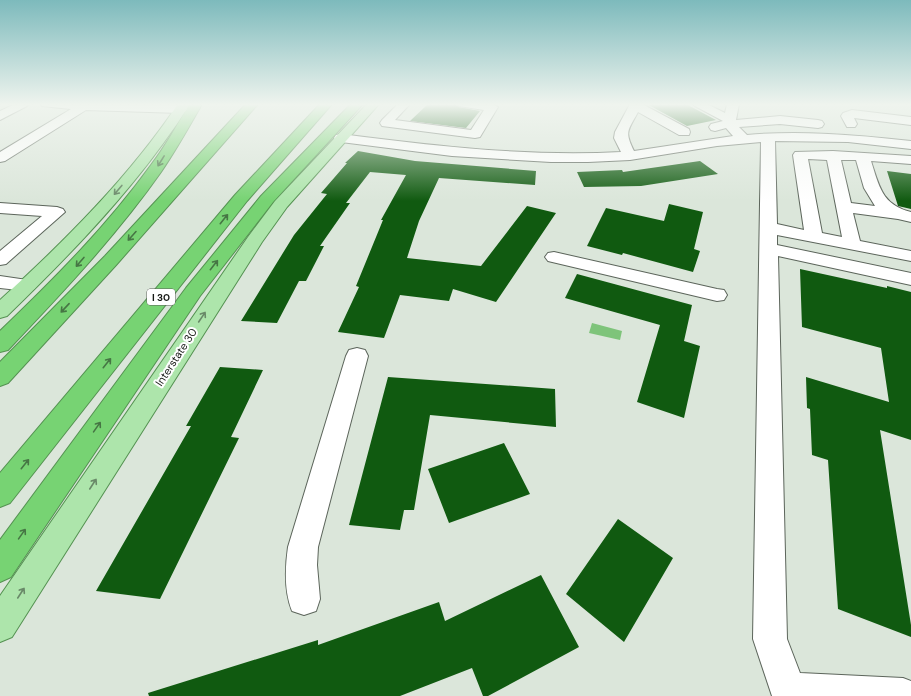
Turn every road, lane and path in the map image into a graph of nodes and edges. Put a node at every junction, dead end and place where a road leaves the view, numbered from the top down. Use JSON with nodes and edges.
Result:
{"nodes":[{"id":1,"x":37,"y":136,"type":"edge"},
{"id":2,"x":162,"y":136,"type":"edge"},
{"id":3,"x":172,"y":136,"type":"edge"},
{"id":4,"x":223,"y":136,"type":"edge"},
{"id":5,"x":297,"y":136,"type":"edge"},
{"id":6,"x":338,"y":136,"type":"joint"},
{"id":7,"x":341,"y":136,"type":"edge"},
{"id":8,"x":344,"y":136,"type":"edge"},
{"id":9,"x":473,"y":136,"type":"edge"},
{"id":10,"x":621,"y":136,"type":"edge"},
{"id":11,"x":741,"y":136,"type":"edge"},
{"id":12,"x":768,"y":137,"type":"junction"},
{"id":13,"x":848,"y":138,"type":"joint"},
{"id":14,"x":743,"y":139,"type":"junction"},
{"id":15,"x":636,"y":141,"type":"dead end"},
{"id":16,"x":623,"y":143,"type":"junction"},
{"id":17,"x":911,"y":145,"type":"edge"},
{"id":18,"x":466,"y":146,"type":"junction"},
{"id":19,"x":501,"y":154,"type":"junction"},
{"id":20,"x":769,"y":154,"type":"junction"},
{"id":21,"x":800,"y":155,"type":"junction"},
{"id":22,"x":833,"y":155,"type":"junction"},
{"id":23,"x":630,"y":156,"type":"junction"},
{"id":24,"x":862,"y":156,"type":"junction"},
{"id":25,"x":0,"y":158,"type":"edge"},
{"id":26,"x":911,"y":160,"type":"edge"},
{"id":27,"x":844,"y":207,"type":"junction"},
{"id":28,"x":0,"y":208,"type":"edge"},
{"id":29,"x":904,"y":216,"type":"edge"},
{"id":30,"x":814,"y":237,"type":"junction"},
{"id":31,"x":769,"y":238,"type":"junction"},
{"id":32,"x":852,"y":245,"type":"junction"},
{"id":33,"x":911,"y":256,"type":"edge"},
{"id":34,"x":554,"y":257,"type":"dead end"},
{"id":35,"x":0,"y":260,"type":"edge"},
{"id":36,"x":911,"y":278,"type":"edge"},
{"id":37,"x":0,"y":282,"type":"edge"},
{"id":38,"x":28,"y":285,"type":"junction"},
{"id":39,"x":717,"y":295,"type":"dead end"},
{"id":40,"x":0,"y":311,"type":"edge"},
{"id":41,"x":0,"y":344,"type":"edge"},
{"id":42,"x":357,"y":356,"type":"dead end"},
{"id":43,"x":0,"y":377,"type":"edge"},
{"id":44,"x":0,"y":494,"type":"edge"},
{"id":45,"x":0,"y":566,"type":"edge"},
{"id":46,"x":304,"y":599,"type":"dead end"},
{"id":47,"x":0,"y":626,"type":"edge"},
{"id":48,"x":903,"y":696,"type":"edge"}],
"edges":[{"from":1,"to":25,"type":"street"},
{"from":2,"to":38,"type":"main road","one_way":true},
{"from":3,"to":41,"type":"highway","one_way":true},
{"from":4,"to":43,"type":"highway","one_way":true},
{"from":44,"to":5,"type":"highway","number":"I 30","one_way":true},
{"from":45,"to":6,"type":"highway","one_way":true},
{"from":47,"to":6,"type":"main road","name":"Interstate 30","one_way":true},
{"from":7,"to":19,"type":"street"},
{"from":8,"to":18,"type":"street"},
{"from":9,"to":18,"type":"street"},
{"from":10,"to":16,"type":"street"},
{"from":11,"to":14,"type":"street"},
{"from":12,"to":13,"type":"street"},
{"from":12,"to":14,"type":"street"},
{"from":12,"to":20,"type":"street"},
{"from":13,"to":17,"type":"street"},
{"from":14,"to":23,"type":"street"},
{"from":15,"to":16,"type":"street"},
{"from":16,"to":23,"type":"street"},
{"from":18,"to":19,"type":"street"},
{"from":19,"to":23,"type":"street"},
{"from":20,"to":21,"type":"street"},
{"from":20,"to":31,"type":"street"},
{"from":21,"to":22,"type":"street"},
{"from":21,"to":30,"type":"street"},
{"from":22,"to":24,"type":"street"},
{"from":22,"to":27,"type":"street"},
{"from":24,"to":26,"type":"street"},
{"from":24,"to":29,"type":"street"},
{"from":27,"to":29,"type":"street"},
{"from":27,"to":32,"type":"street"},
{"from":28,"to":35,"type":"street"},
{"from":30,"to":31,"type":"street"},
{"from":30,"to":32,"type":"street"},
{"from":31,"to":36,"type":"street"},
{"from":31,"to":48,"type":"street"},
{"from":32,"to":33,"type":"street"},
{"from":34,"to":39,"type":"street"},
{"from":37,"to":38,"type":"street"},
{"from":38,"to":40,"type":"main road"},
{"from":42,"to":46,"type":"street"}]}
